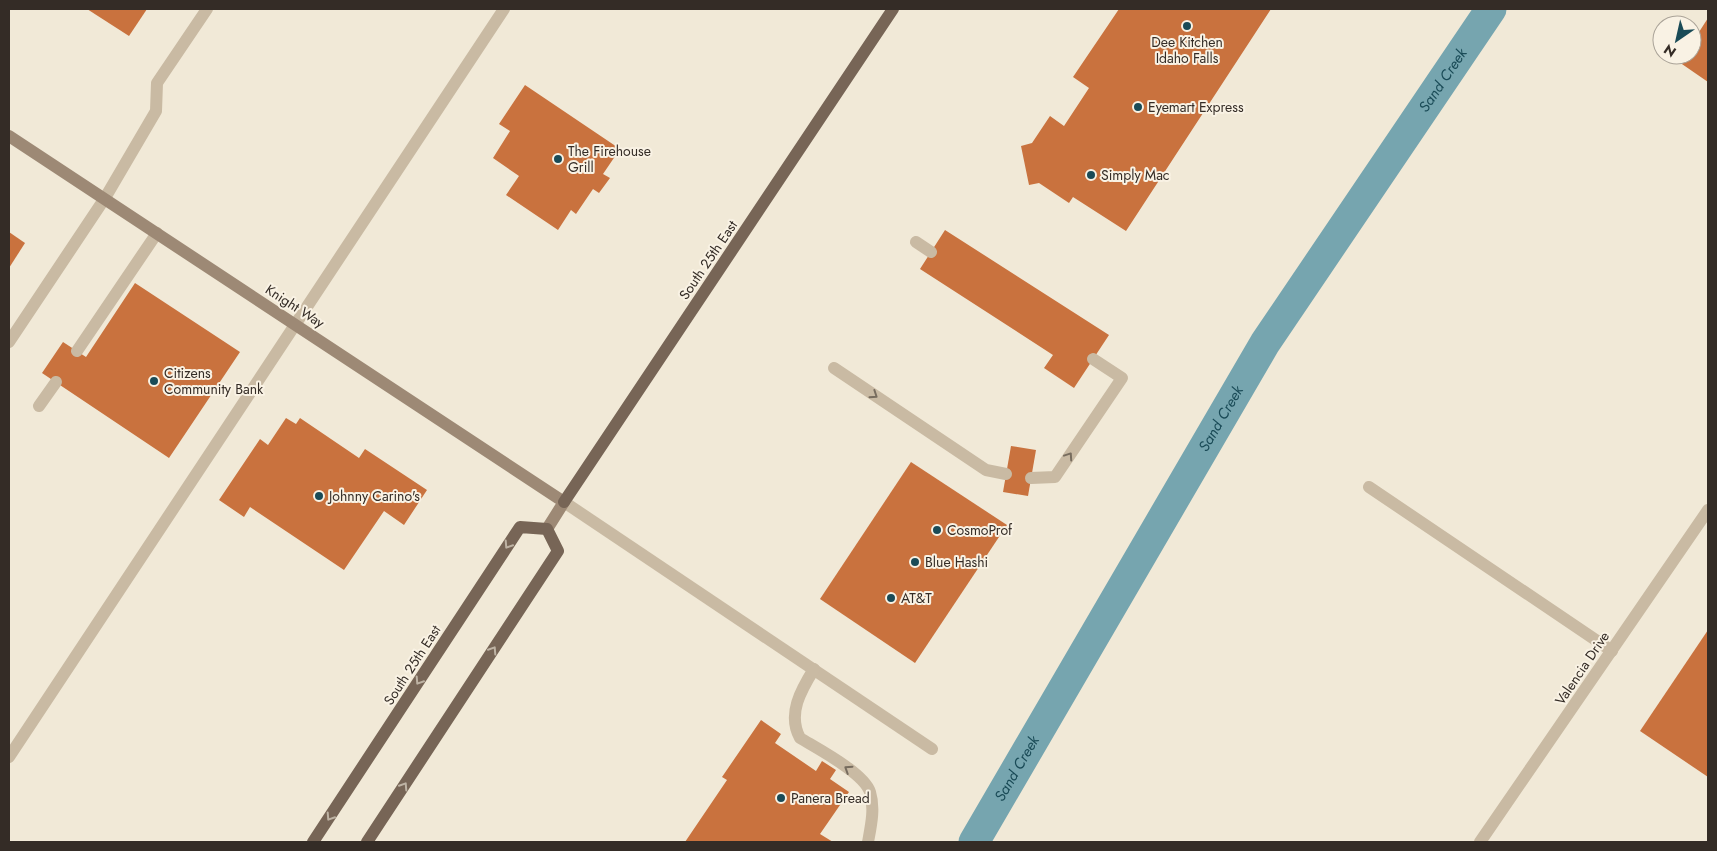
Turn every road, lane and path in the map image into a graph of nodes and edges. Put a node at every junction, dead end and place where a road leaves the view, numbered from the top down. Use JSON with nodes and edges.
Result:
{"nodes":[{"id":1,"x":207,"y":9,"type":"edge"},
{"id":2,"x":504,"y":9,"type":"edge"},
{"id":3,"x":893,"y":9,"type":"edge"},
{"id":4,"x":9,"y":136,"type":"edge"},
{"id":5,"x":105,"y":198,"type":"junction"},
{"id":6,"x":157,"y":233,"type":"junction"},
{"id":7,"x":916,"y":242,"type":"dead end"},
{"id":8,"x":931,"y":252,"type":"dead end"},
{"id":9,"x":295,"y":323,"type":"junction"},
{"id":10,"x":9,"y":342,"type":"edge"},
{"id":11,"x":77,"y":351,"type":"dead end"},
{"id":12,"x":1093,"y":359,"type":"dead end"},
{"id":13,"x":834,"y":368,"type":"dead end"},
{"id":14,"x":56,"y":382,"type":"dead end"},
{"id":15,"x":39,"y":406,"type":"dead end"},
{"id":16,"x":1006,"y":474,"type":"dead end"},
{"id":17,"x":1032,"y":478,"type":"dead end"},
{"id":18,"x":1369,"y":487,"type":"dead end"},
{"id":19,"x":564,"y":502,"type":"junction"},
{"id":20,"x":1708,"y":510,"type":"edge"},
{"id":21,"x":547,"y":528,"type":"junction"},
{"id":22,"x":1612,"y":651,"type":"junction"},
{"id":23,"x":814,"y":669,"type":"junction"},
{"id":24,"x":932,"y":749,"type":"dead end"},
{"id":25,"x":9,"y":757,"type":"edge"},
{"id":26,"x":313,"y":842,"type":"edge"},
{"id":27,"x":367,"y":842,"type":"edge"},
{"id":28,"x":868,"y":842,"type":"edge"},
{"id":29,"x":1480,"y":842,"type":"edge"}],
"edges":[{"from":1,"to":5,"type":"street"},
{"from":2,"to":9,"type":"street"},
{"from":3,"to":19,"type":"main road","name":"South 25th East"},
{"from":4,"to":5,"type":"street","name":"Knight Way"},
{"from":5,"to":6,"type":"street","name":"Knight Way"},
{"from":5,"to":10,"type":"street"},
{"from":6,"to":9,"type":"street","name":"Knight Way"},
{"from":6,"to":11,"type":"street"},
{"from":7,"to":8,"type":"street"},
{"from":9,"to":19,"type":"street","name":"Knight Way"},
{"from":9,"to":25,"type":"street"},
{"from":17,"to":12,"type":"street","one_way":true},
{"from":13,"to":16,"type":"street","one_way":true},
{"from":14,"to":15,"type":"street"},
{"from":18,"to":22,"type":"street"},
{"from":19,"to":21,"type":"street","name":"South 25th East"},
{"from":19,"to":23,"type":"street"},
{"from":20,"to":22,"type":"street","name":"Valencia Drive"},
{"from":21,"to":26,"type":"main road","name":"South 25th East","one_way":true},
{"from":27,"to":21,"type":"main road","one_way":true},
{"from":22,"to":29,"type":"street","name":"Valencia Drive"},
{"from":23,"to":24,"type":"street"},
{"from":28,"to":23,"type":"street","one_way":true}]}
